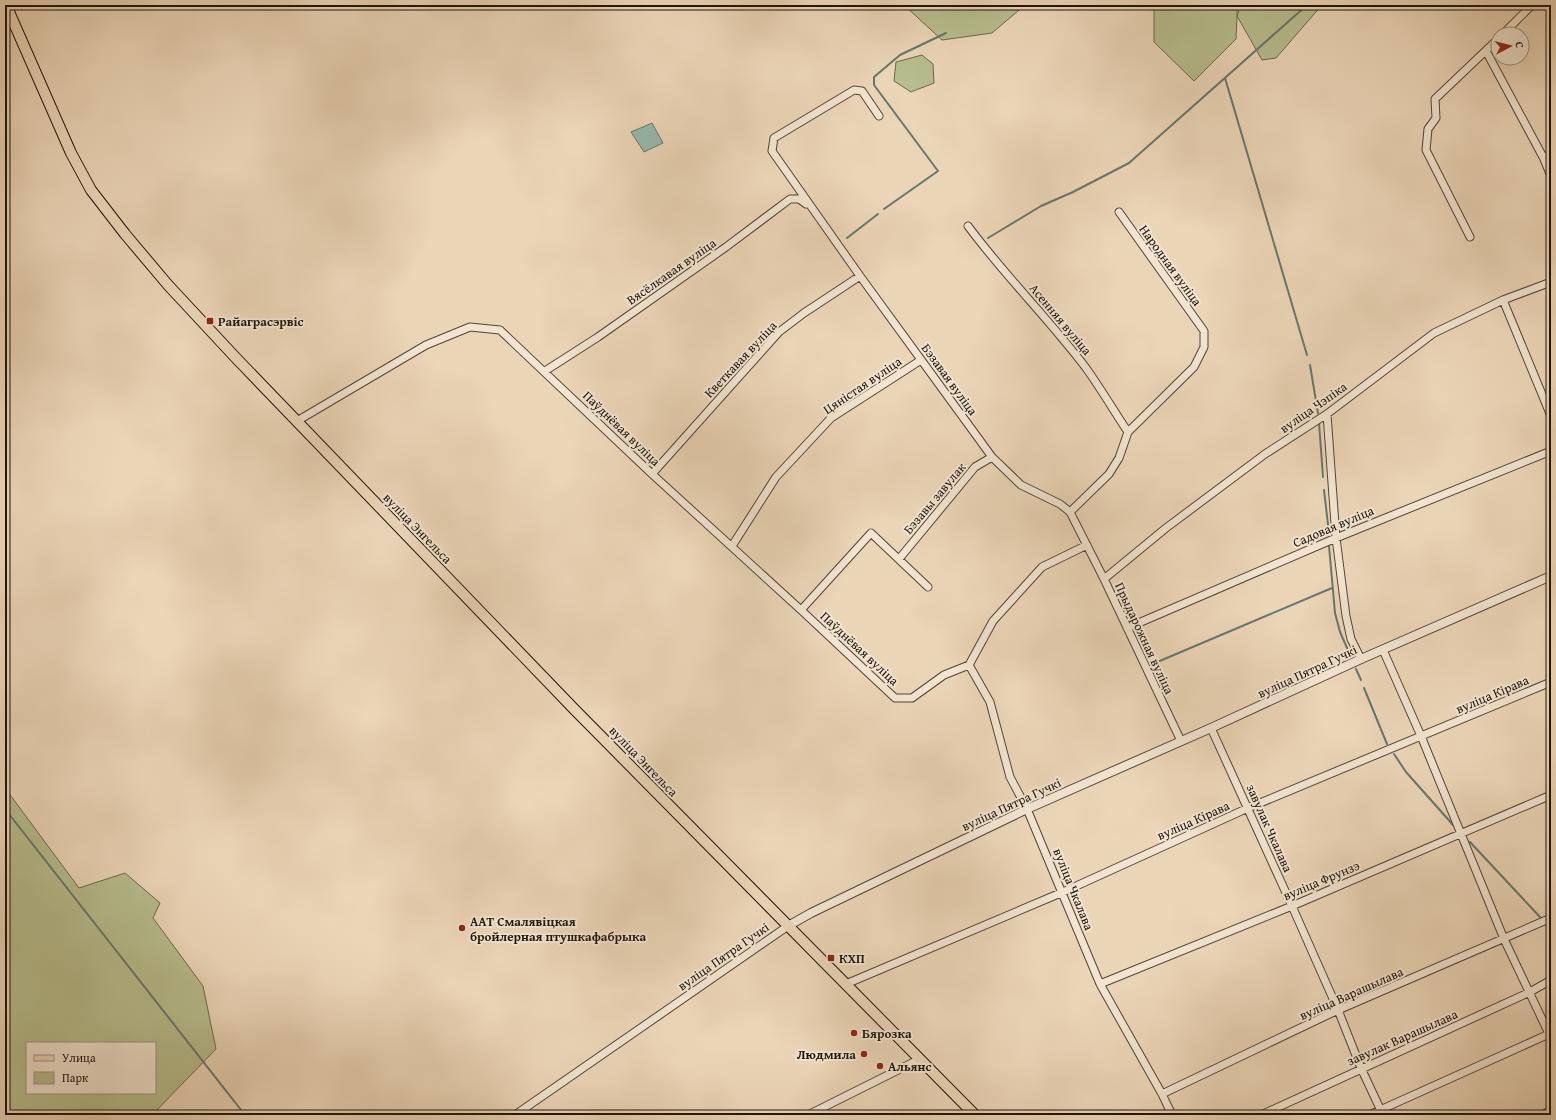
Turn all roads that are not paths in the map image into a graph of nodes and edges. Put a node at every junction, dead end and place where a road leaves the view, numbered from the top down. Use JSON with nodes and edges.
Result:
{"nodes":[{"id":1,"x":6,"y":5,"type":"edge"},
{"id":2,"x":1532,"y":5,"type":"edge"},
{"id":3,"x":1511,"y":26,"type":"edge"},
{"id":4,"x":1490,"y":47,"type":"edge"},
{"id":5,"x":1486,"y":51,"type":"junction"},
{"id":6,"x":879,"y":116,"type":"dead end"},
{"id":7,"x":1551,"y":154,"type":"edge"},
{"id":8,"x":1543,"y":157,"type":"junction"},
{"id":9,"x":1551,"y":176,"type":"edge"},
{"id":10,"x":810,"y":206,"type":"junction"},
{"id":11,"x":1119,"y":212,"type":"dead end"},
{"id":12,"x":968,"y":226,"type":"dead end"},
{"id":13,"x":1470,"y":237,"type":"dead end"},
{"id":14,"x":860,"y":276,"type":"junction"},
{"id":15,"x":1551,"y":282,"type":"edge"},
{"id":16,"x":1502,"y":300,"type":"junction"},
{"id":17,"x":921,"y":360,"type":"junction"},
{"id":18,"x":545,"y":371,"type":"junction"},
{"id":19,"x":1327,"y":414,"type":"junction"},
{"id":20,"x":1551,"y":416,"type":"edge"},
{"id":21,"x":297,"y":421,"type":"junction"},
{"id":22,"x":1128,"y":432,"type":"junction"},
{"id":23,"x":1551,"y":451,"type":"edge"},
{"id":24,"x":992,"y":457,"type":"junction"},
{"id":25,"x":652,"y":474,"type":"junction"},
{"id":26,"x":1070,"y":512,"type":"junction"},
{"id":27,"x":1336,"y":538,"type":"junction"},
{"id":28,"x":1087,"y":545,"type":"junction"},
{"id":29,"x":732,"y":546,"type":"junction"},
{"id":30,"x":899,"y":559,"type":"junction"},
{"id":31,"x":1551,"y":576,"type":"edge"},
{"id":32,"x":1104,"y":579,"type":"junction"},
{"id":33,"x":928,"y":587,"type":"dead end"},
{"id":34,"x":801,"y":610,"type":"junction"},
{"id":35,"x":1127,"y":628,"type":"junction"},
{"id":36,"x":1383,"y":650,"type":"junction"},
{"id":37,"x":1361,"y":659,"type":"junction"},
{"id":38,"x":969,"y":665,"type":"junction"},
{"id":39,"x":1551,"y":682,"type":"edge"},
{"id":40,"x":1212,"y":728,"type":"junction"},
{"id":41,"x":1421,"y":736,"type":"junction"},
{"id":42,"x":1181,"y":741,"type":"junction"},
{"id":43,"x":1551,"y":795,"type":"edge"},
{"id":44,"x":1248,"y":808,"type":"junction"},
{"id":45,"x":1027,"y":809,"type":"junction"},
{"id":46,"x":1462,"y":833,"type":"junction"},
{"id":47,"x":1062,"y":892,"type":"junction"},
{"id":48,"x":1292,"y":906,"type":"junction"},
{"id":49,"x":1551,"y":918,"type":"edge"},
{"id":50,"x":788,"y":926,"type":"junction"},
{"id":51,"x":1504,"y":939,"type":"junction"},
{"id":52,"x":1551,"y":980,"type":"edge"},
{"id":53,"x":846,"y":984,"type":"junction"},
{"id":54,"x":1100,"y":984,"type":"junction"},
{"id":55,"x":1530,"y":992,"type":"junction"},
{"id":56,"x":1338,"y":1010,"type":"junction"},
{"id":57,"x":1550,"y":1036,"type":"edge"},
{"id":58,"x":920,"y":1059,"type":"junction"},
{"id":59,"x":1361,"y":1068,"type":"junction"},
{"id":60,"x":1162,"y":1094,"type":"junction"},
{"id":61,"x":1382,"y":1112,"type":"edge"},
{"id":62,"x":1551,"y":1112,"type":"edge"},
{"id":63,"x":515,"y":1115,"type":"edge"},
{"id":64,"x":808,"y":1115,"type":"edge"},
{"id":65,"x":975,"y":1115,"type":"edge"},
{"id":66,"x":1172,"y":1115,"type":"edge"},
{"id":67,"x":1261,"y":1115,"type":"edge"},
{"id":68,"x":1369,"y":1115,"type":"edge"},
{"id":69,"x":1544,"y":1115,"type":"edge"}],
"edges":[{"from":1,"to":21,"type":"main road","name":"вуліца Энгельса"},
{"from":2,"to":3,"type":"street"},
{"from":4,"to":5,"type":"street"},
{"from":5,"to":8,"type":"street"},
{"from":5,"to":13,"type":"street"},
{"from":6,"to":10,"type":"street","name":"Бэзавая вуліца"},
{"from":7,"to":8,"type":"street"},
{"from":8,"to":9,"type":"street"},
{"from":10,"to":14,"type":"street","name":"Бэзавая вуліца"},
{"from":10,"to":18,"type":"street","name":"Вясёлкавая вуліца"},
{"from":11,"to":22,"type":"street","name":"Народная вуліца"},
{"from":12,"to":22,"type":"street","name":"Асенняя вуліца"},
{"from":14,"to":17,"type":"street","name":"Бэзавая вуліца"},
{"from":14,"to":25,"type":"street","name":"Кветкавая вуліца"},
{"from":15,"to":16,"type":"street","name":"вуліца Чэпіка"},
{"from":16,"to":19,"type":"street","name":"вуліца Чэпіка"},
{"from":16,"to":20,"type":"street"},
{"from":17,"to":24,"type":"street","name":"Бэзавая вуліца"},
{"from":17,"to":29,"type":"street","name":"Цяністая вуліца"},
{"from":18,"to":21,"type":"street","name":"Паўднёвая вуліца"},
{"from":18,"to":25,"type":"street","name":"Паўднёвая вуліца"},
{"from":19,"to":27,"type":"street"},
{"from":19,"to":32,"type":"street","name":"вуліца Чэпіка"},
{"from":21,"to":50,"type":"main road","name":"вуліца Энгельса"},
{"from":22,"to":26,"type":"street"},
{"from":23,"to":27,"type":"street","name":"Садовая вуліца"},
{"from":24,"to":26,"type":"street","name":"Бэзавая вуліца"},
{"from":24,"to":30,"type":"street","name":"Бэзавы завулак"},
{"from":25,"to":29,"type":"street","name":"Паўднёвая вуліца"},
{"from":26,"to":28,"type":"street","name":"Бэзавая вуліца"},
{"from":27,"to":35,"type":"street","name":"Садовая вуліца"},
{"from":27,"to":37,"type":"street"},
{"from":28,"to":32,"type":"street","name":"Прыдарожная вуліца"},
{"from":28,"to":38,"type":"street"},
{"from":29,"to":34,"type":"street","name":"Паўднёвая вуліца"},
{"from":30,"to":33,"type":"street"},
{"from":30,"to":34,"type":"street"},
{"from":31,"to":36,"type":"street","name":"вуліца Пятра Гучкі"},
{"from":32,"to":35,"type":"street","name":"Прыдарожная вуліца"},
{"from":34,"to":38,"type":"street","name":"Паўднёвая вуліца"},
{"from":35,"to":42,"type":"street","name":"Прыдарожная вуліца"},
{"from":36,"to":37,"type":"street","name":"вуліца Пятра Гучкі"},
{"from":36,"to":41,"type":"street"},
{"from":37,"to":40,"type":"street","name":"вуліца Пятра Гучкі"},
{"from":38,"to":45,"type":"street","name":"вуліца Чкалава"},
{"from":39,"to":41,"type":"street","name":"вуліца Кірава"},
{"from":40,"to":42,"type":"street","name":"вуліца Пятра Гучкі"},
{"from":40,"to":44,"type":"street","name":"завулак Чкалава"},
{"from":41,"to":44,"type":"street","name":"вуліца Кірава"},
{"from":41,"to":46,"type":"street"},
{"from":42,"to":45,"type":"street","name":"вуліца Пятра Гучкі"},
{"from":43,"to":46,"type":"street","name":"вуліца Фрунзэ"},
{"from":44,"to":47,"type":"street","name":"вуліца Кірава"},
{"from":44,"to":48,"type":"street","name":"завулак Чкалава"},
{"from":45,"to":47,"type":"street","name":"вуліца Чкалава"},
{"from":45,"to":50,"type":"street","name":"вуліца Пятра Гучкі"},
{"from":46,"to":48,"type":"street","name":"вуліца Фрунзэ"},
{"from":46,"to":51,"type":"street"},
{"from":47,"to":53,"type":"street","name":"вуліца Кірава"},
{"from":47,"to":54,"type":"street","name":"вуліца Чкалава"},
{"from":48,"to":54,"type":"street","name":"вуліца Фрунзэ"},
{"from":48,"to":56,"type":"street","name":"завулак Чкалава"},
{"from":49,"to":51,"type":"street","name":"вуліца Варашылава"},
{"from":50,"to":53,"type":"main road","name":"вуліца Энгельса"},
{"from":50,"to":63,"type":"street","name":"вуліца Пятра Гучкі"},
{"from":51,"to":55,"type":"street"},
{"from":51,"to":56,"type":"street","name":"вуліца Варашылава"},
{"from":52,"to":55,"type":"street","name":"завулак Варашылава"},
{"from":53,"to":58,"type":"main road","name":"вуліца Энгельса"},
{"from":54,"to":60,"type":"street","name":"вуліца Чкалава"},
{"from":55,"to":57,"type":"street"},
{"from":55,"to":59,"type":"street","name":"завулак Варашылава"},
{"from":56,"to":59,"type":"street","name":"завулак Чкалава"},
{"from":56,"to":60,"type":"street","name":"вуліца Варашылава"},
{"from":57,"to":61,"type":"street"},
{"from":58,"to":64,"type":"street"},
{"from":58,"to":65,"type":"main road","name":"вуліца Энгельса"},
{"from":59,"to":61,"type":"street","name":"завулак Чкалава"},
{"from":59,"to":67,"type":"street","name":"завулак Варашылава"},
{"from":60,"to":66,"type":"street","name":"вуліца Чкалава"},
{"from":61,"to":68,"type":"street"},
{"from":62,"to":69,"type":"main road"}]}
